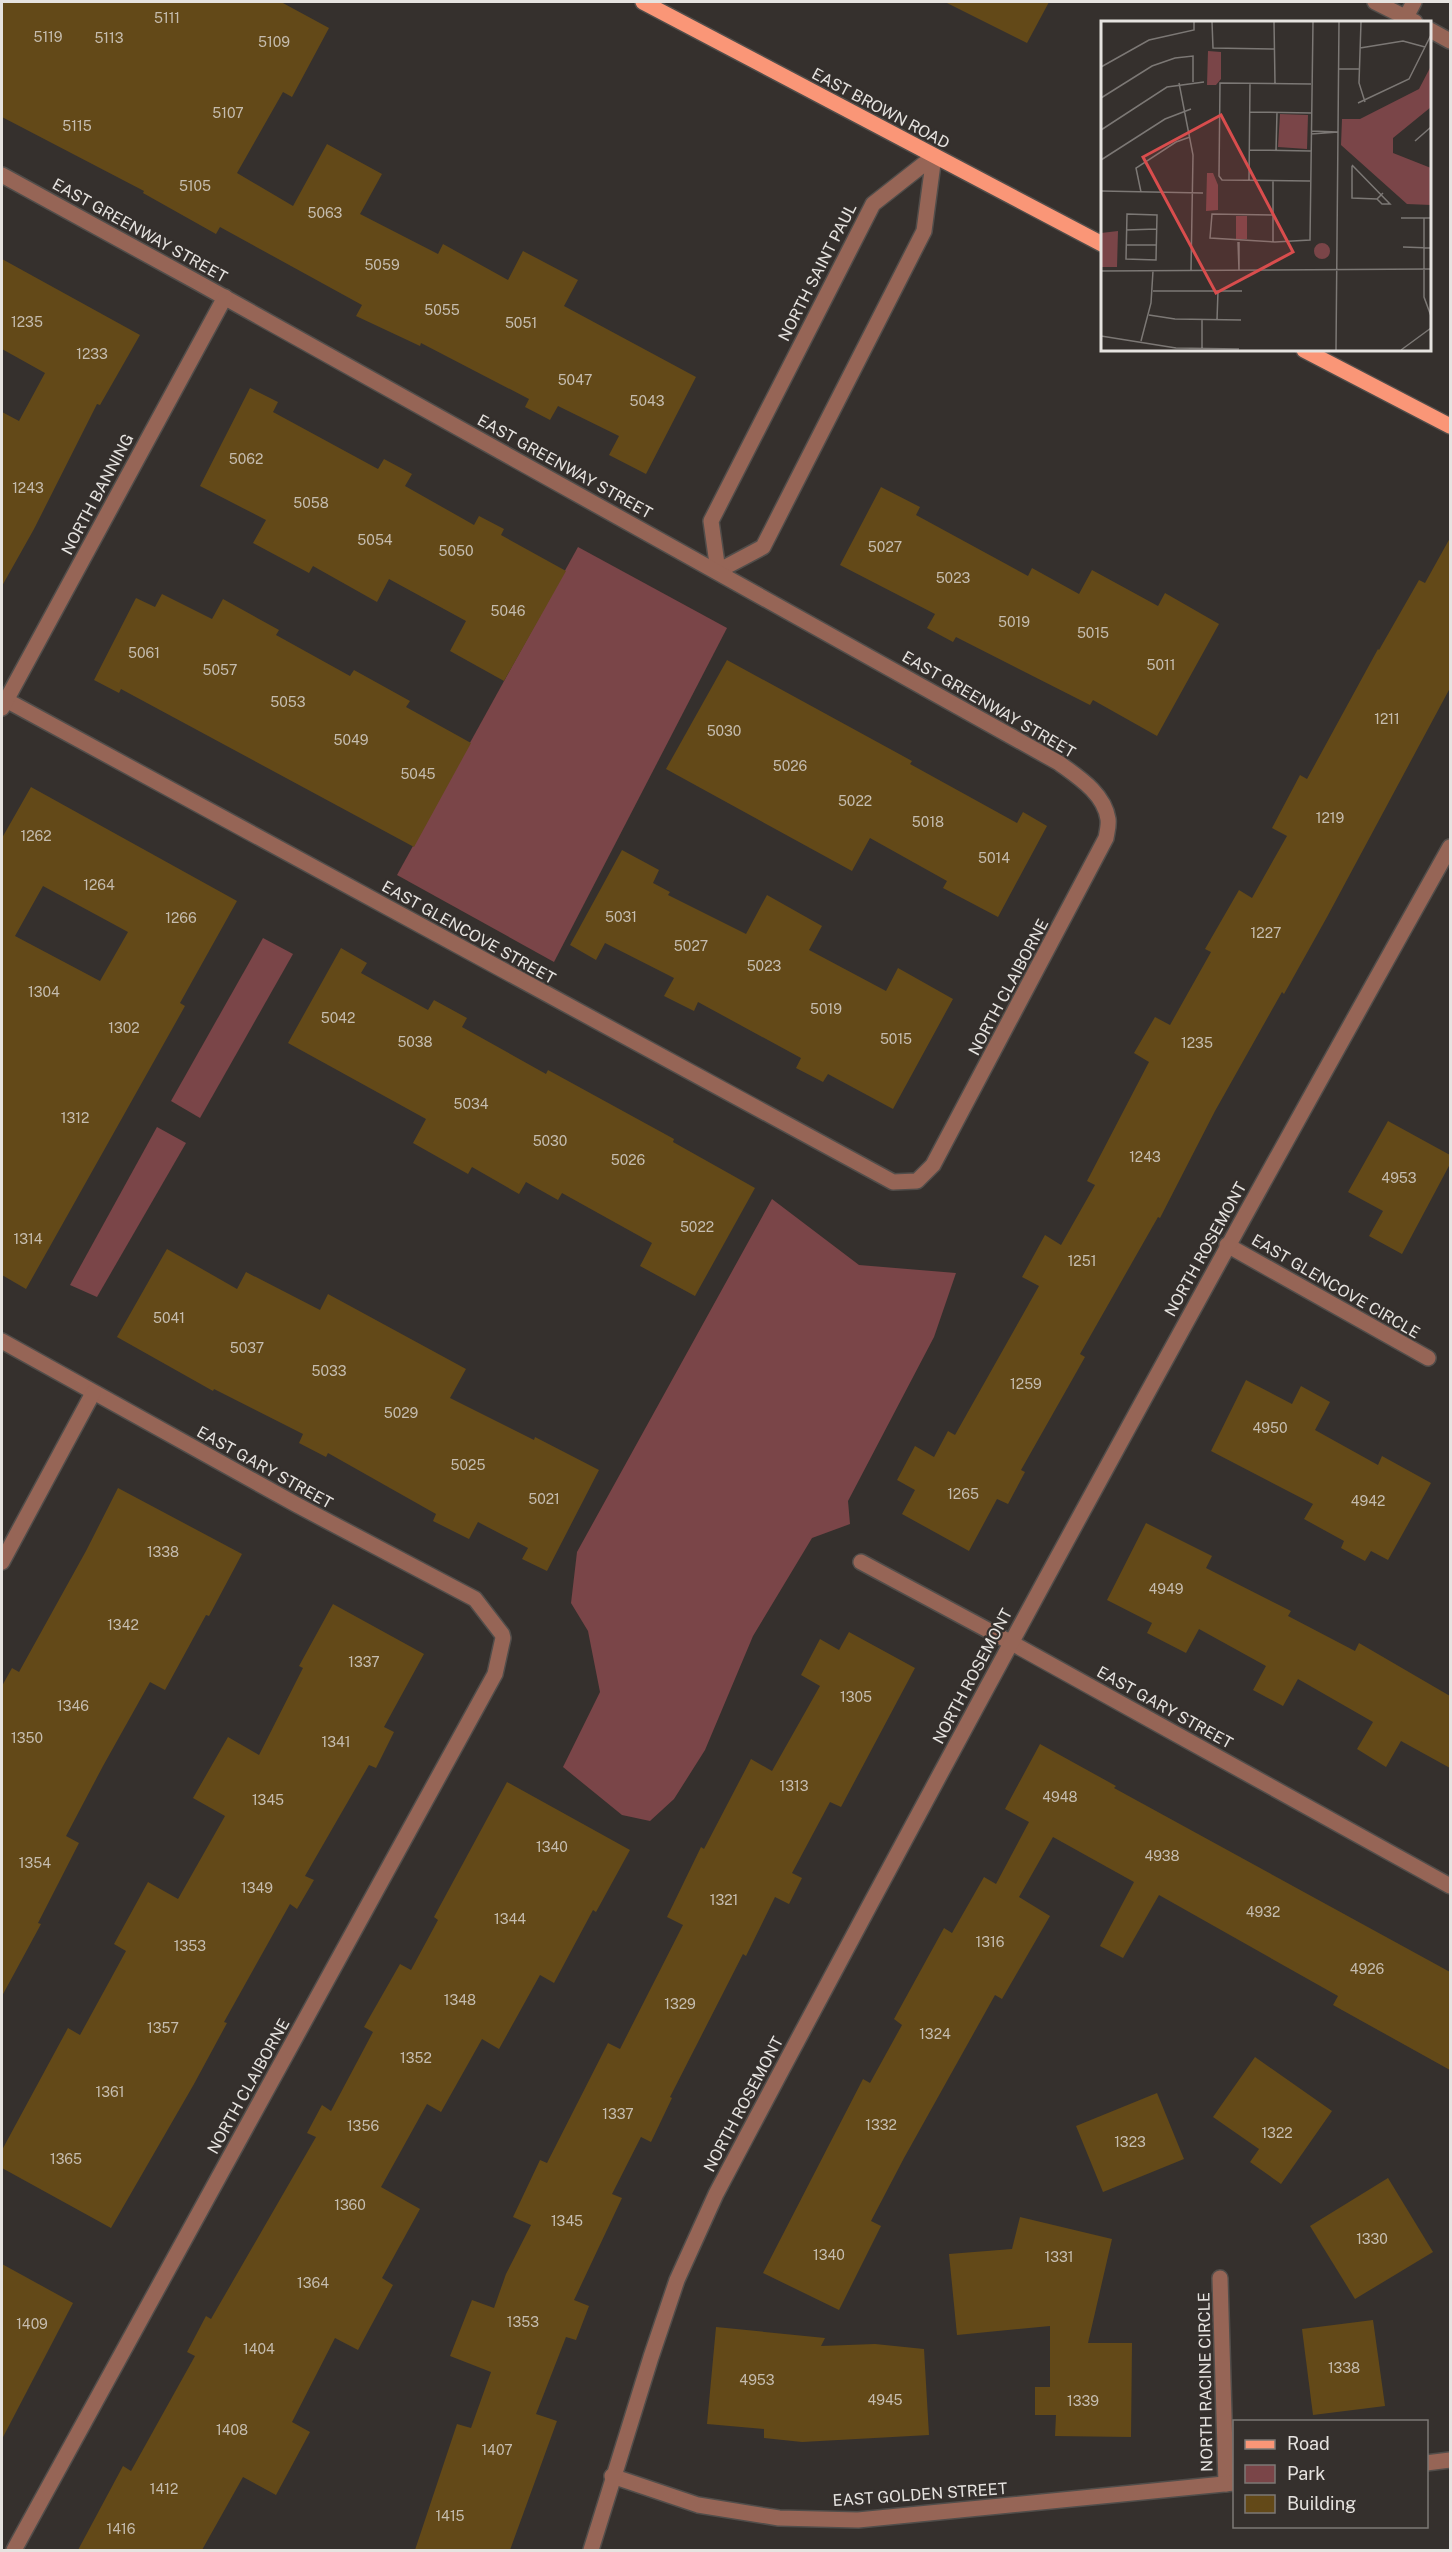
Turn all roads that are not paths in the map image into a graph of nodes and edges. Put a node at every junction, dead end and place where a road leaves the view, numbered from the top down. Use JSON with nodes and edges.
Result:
{"nodes":[{"id":1,"x":643,"y":2,"type":"edge"},
{"id":2,"x":1375,"y":2,"type":"edge"},
{"id":3,"x":1414,"y":2,"type":"edge"},
{"id":4,"x":1410,"y":20,"type":"edge"},
{"id":5,"x":1431,"y":31,"type":"edge"},
{"id":6,"x":1450,"y":41,"type":"edge"},
{"id":7,"x":934,"y":156,"type":"junction"},
{"id":8,"x":2,"y":175,"type":"edge"},
{"id":9,"x":1101,"y":243,"type":"edge"},
{"id":10,"x":225,"y":297,"type":"junction"},
{"id":11,"x":1306,"y":351,"type":"edge"},
{"id":12,"x":1450,"y":426,"type":"edge"},
{"id":13,"x":718,"y":571,"type":"junction"},
{"id":14,"x":4,"y":704,"type":"edge"},
{"id":15,"x":1101,"y":801,"type":"joint"},
{"id":16,"x":1450,"y":847,"type":"edge"},
{"id":17,"x":917,"y":1181,"type":"joint"},
{"id":18,"x":1227,"y":1245,"type":"junction"},
{"id":19,"x":2,"y":1341,"type":"edge"},
{"id":20,"x":1428,"y":1358,"type":"dead end"},
{"id":21,"x":93,"y":1393,"type":"junction"},
{"id":22,"x":2,"y":1562,"type":"edge"},
{"id":23,"x":861,"y":1562,"type":"dead end"},
{"id":24,"x":502,"y":1634,"type":"joint"},
{"id":25,"x":1010,"y":1642,"type":"junction"},
{"id":26,"x":1450,"y":1886,"type":"edge"},
{"id":27,"x":1220,"y":2278,"type":"dead end"},
{"id":28,"x":1450,"y":2460,"type":"edge"},
{"id":29,"x":1428,"y":2463,"type":"edge"},
{"id":30,"x":612,"y":2476,"type":"junction"},
{"id":31,"x":1230,"y":2484,"type":"edge"},
{"id":32,"x":14,"y":2550,"type":"edge"},
{"id":33,"x":591,"y":2550,"type":"edge"}],
"edges":[{"from":1,"to":7,"type":"main road","name":"EAST BROWN ROAD"},
{"from":2,"to":4,"type":"street"},
{"from":3,"to":4,"type":"street"},
{"from":5,"to":6,"type":"street"},
{"from":7,"to":9,"type":"main road","name":"EAST BROWN ROAD"},
{"from":7,"to":13,"type":"street"},
{"from":7,"to":13,"type":"street","name":"NORTH SAINT PAUL"},
{"from":8,"to":10,"type":"street","name":"EAST GREENWAY STREET"},
{"from":10,"to":13,"type":"street","name":"EAST GREENWAY STREET"},
{"from":10,"to":14,"type":"street","name":"NORTH BANNING"},
{"from":11,"to":12,"type":"main road"},
{"from":13,"to":15,"type":"street","name":"EAST GREENWAY STREET"},
{"from":14,"to":17,"type":"street","name":"EAST GLENCOVE STREET"},
{"from":15,"to":17,"type":"street","name":"NORTH CLAIBORNE"},
{"from":16,"to":18,"type":"street","name":"NORTH ROSEMONT"},
{"from":18,"to":20,"type":"street","name":"EAST GLENCOVE CIRCLE"},
{"from":18,"to":25,"type":"street","name":"NORTH ROSEMONT"},
{"from":19,"to":21,"type":"street","name":"EAST GARY STREET"},
{"from":21,"to":22,"type":"street"},
{"from":21,"to":24,"type":"street","name":"EAST GARY STREET"},
{"from":23,"to":25,"type":"street","name":"EAST GARY STREET"},
{"from":24,"to":32,"type":"street","name":"NORTH CLAIBORNE"},
{"from":25,"to":26,"type":"street","name":"EAST GARY STREET"},
{"from":25,"to":30,"type":"street","name":"NORTH ROSEMONT"},
{"from":27,"to":31,"type":"street","name":"NORTH RACINE CIRCLE"},
{"from":28,"to":29,"type":"street"},
{"from":30,"to":31,"type":"street","name":"EAST GOLDEN STREET"},
{"from":30,"to":33,"type":"street","name":"NORTH ROSEMONT"}]}
